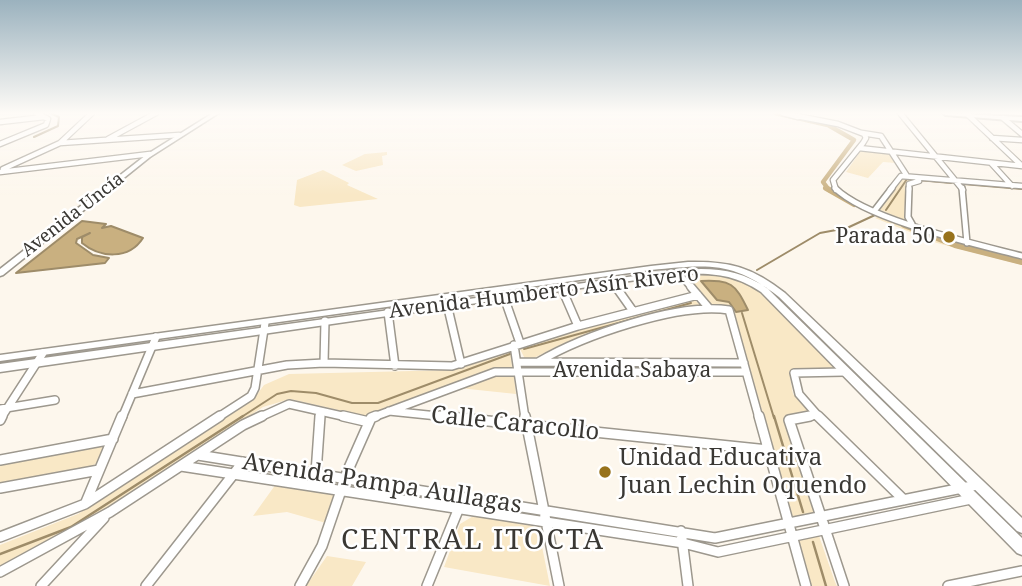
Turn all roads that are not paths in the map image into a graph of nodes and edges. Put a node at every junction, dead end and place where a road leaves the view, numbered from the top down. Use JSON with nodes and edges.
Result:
{"nodes":[{"id":1,"x":63,"y":140,"type":"edge"},
{"id":2,"x":101,"y":140,"type":"edge"},
{"id":3,"x":171,"y":140,"type":"edge"},
{"id":4,"x":859,"y":140,"type":"edge"},
{"id":5,"x":864,"y":140,"type":"edge"},
{"id":6,"x":884,"y":140,"type":"edge"},
{"id":7,"x":922,"y":140,"type":"edge"},
{"id":8,"x":995,"y":140,"type":"edge"},
{"id":9,"x":60,"y":143,"type":"junction"},
{"id":10,"x":861,"y":145,"type":"junction"},
{"id":11,"x":894,"y":153,"type":"junction"},
{"id":12,"x":149,"y":155,"type":"junction"},
{"id":13,"x":936,"y":158,"type":"junction"},
{"id":14,"x":991,"y":163,"type":"junction"},
{"id":15,"x":1022,"y":166,"type":"edge"},
{"id":16,"x":0,"y":173,"type":"edge"},
{"id":17,"x":907,"y":176,"type":"junction"},
{"id":18,"x":956,"y":183,"type":"junction"},
{"id":19,"x":1012,"y":186,"type":"junction"},
{"id":20,"x":1022,"y":188,"type":"edge"},
{"id":21,"x":875,"y":210,"type":"junction"},
{"id":22,"x":914,"y":226,"type":"junction"},
{"id":23,"x":967,"y":243,"type":"junction"},
{"id":24,"x":1022,"y":256,"type":"edge"},
{"id":25,"x":678,"y":272,"type":"junction"},
{"id":26,"x":0,"y":273,"type":"edge"},
{"id":27,"x":613,"y":282,"type":"junction"},
{"id":28,"x":562,"y":289,"type":"junction"},
{"id":29,"x":698,"y":295,"type":"junction"},
{"id":30,"x":776,"y":296,"type":"junction"},
{"id":31,"x":504,"y":297,"type":"junction"},
{"id":32,"x":447,"y":304,"type":"junction"},
{"id":33,"x":708,"y":307,"type":"junction"},
{"id":34,"x":633,"y":311,"type":"junction"},
{"id":35,"x":388,"y":312,"type":"junction"},
{"id":36,"x":325,"y":321,"type":"junction"},
{"id":37,"x":578,"y":326,"type":"junction"},
{"id":38,"x":265,"y":327,"type":"junction"},
{"id":39,"x":154,"y":342,"type":"junction"},
{"id":40,"x":517,"y":344,"type":"junction"},
{"id":41,"x":0,"y":358,"type":"edge"},
{"id":42,"x":40,"y":358,"type":"junction"},
{"id":43,"x":538,"y":362,"type":"junction"},
{"id":44,"x":324,"y":363,"type":"junction"},
{"id":45,"x":461,"y":364,"type":"junction"},
{"id":46,"x":394,"y":366,"type":"junction"},
{"id":47,"x":518,"y":366,"type":"junction"},
{"id":48,"x":745,"y":367,"type":"junction"},
{"id":49,"x":0,"y":368,"type":"edge"},
{"id":50,"x":257,"y":372,"type":"junction"},
{"id":51,"x":844,"y":372,"type":"junction"},
{"id":52,"x":132,"y":394,"type":"junction"},
{"id":53,"x":55,"y":400,"type":"dead end"},
{"id":54,"x":4,"y":408,"type":"edge"},
{"id":55,"x":320,"y":411,"type":"junction"},
{"id":56,"x":387,"y":411,"type":"junction"},
{"id":57,"x":817,"y":415,"type":"junction"},
{"id":58,"x":0,"y":420,"type":"edge"},
{"id":59,"x":370,"y":420,"type":"junction"},
{"id":60,"x":526,"y":426,"type":"junction"},
{"id":61,"x":113,"y":439,"type":"junction"},
{"id":62,"x":768,"y":450,"type":"junction"},
{"id":63,"x":198,"y":455,"type":"junction"},
{"id":64,"x":0,"y":460,"type":"edge"},
{"id":65,"x":243,"y":462,"type":"junction"},
{"id":66,"x":181,"y":466,"type":"junction"},
{"id":67,"x":100,"y":470,"type":"junction"},
{"id":68,"x":235,"y":473,"type":"junction"},
{"id":69,"x":316,"y":473,"type":"junction"},
{"id":70,"x":345,"y":478,"type":"junction"},
{"id":71,"x":962,"y":487,"type":"junction"},
{"id":72,"x":0,"y":488,"type":"edge"},
{"id":73,"x":344,"y":492,"type":"junction"},
{"id":74,"x":979,"y":493,"type":"junction"},
{"id":75,"x":463,"y":498,"type":"junction"},
{"id":76,"x":904,"y":500,"type":"junction"},
{"id":77,"x":85,"y":504,"type":"junction"},
{"id":78,"x":461,"y":510,"type":"junction"},
{"id":79,"x":544,"y":510,"type":"junction"},
{"id":80,"x":110,"y":512,"type":"junction"},
{"id":81,"x":820,"y":516,"type":"junction"},
{"id":82,"x":547,"y":522,"type":"junction"},
{"id":83,"x":1022,"y":527,"type":"edge"},
{"id":84,"x":823,"y":528,"type":"junction"},
{"id":85,"x":790,"y":530,"type":"junction"},
{"id":86,"x":681,"y":531,"type":"junction"},
{"id":87,"x":0,"y":537,"type":"edge"},
{"id":88,"x":683,"y":543,"type":"junction"},
{"id":89,"x":1022,"y":548,"type":"edge"},
{"id":90,"x":1022,"y":571,"type":"edge"},
{"id":91,"x":0,"y":572,"type":"edge"},
{"id":92,"x":989,"y":582,"type":"edge"},
{"id":93,"x":41,"y":586,"type":"edge"},
{"id":94,"x":146,"y":586,"type":"edge"},
{"id":95,"x":300,"y":586,"type":"edge"},
{"id":96,"x":427,"y":586,"type":"edge"},
{"id":97,"x":559,"y":586,"type":"edge"},
{"id":98,"x":688,"y":586,"type":"edge"},
{"id":99,"x":806,"y":586,"type":"edge"},
{"id":100,"x":844,"y":586,"type":"edge"},
{"id":101,"x":948,"y":586,"type":"edge"}],
"edges":[{"from":1,"to":9,"type":"street"},
{"from":2,"to":9,"type":"street"},
{"from":3,"to":12,"type":"street","name":"Avenida Uncía"},
{"from":4,"to":10,"type":"street"},
{"from":5,"to":10,"type":"street"},
{"from":6,"to":11,"type":"street"},
{"from":7,"to":13,"type":"street"},
{"from":8,"to":15,"type":"street"},
{"from":9,"to":16,"type":"street"},
{"from":10,"to":11,"type":"street"},
{"from":10,"to":21,"type":"street"},
{"from":11,"to":13,"type":"street"},
{"from":11,"to":17,"type":"street"},
{"from":12,"to":16,"type":"street"},
{"from":12,"to":26,"type":"street","name":"Avenida Uncía"},
{"from":13,"to":14,"type":"street"},
{"from":13,"to":18,"type":"street"},
{"from":14,"to":15,"type":"street"},
{"from":14,"to":19,"type":"street"},
{"from":17,"to":18,"type":"street"},
{"from":17,"to":21,"type":"street"},
{"from":18,"to":19,"type":"street"},
{"from":18,"to":20,"type":"street"},
{"from":18,"to":22,"type":"street"},
{"from":18,"to":23,"type":"street"},
{"from":19,"to":20,"type":"street"},
{"from":21,"to":22,"type":"street"},
{"from":22,"to":23,"type":"street"},
{"from":23,"to":24,"type":"street"},
{"from":25,"to":27,"type":"street","name":"Avenida Humberto Asín Rivero"},
{"from":25,"to":29,"type":"street"},
{"from":25,"to":30,"type":"street","name":"Avenida Humberto Asín Rivero"},
{"from":27,"to":28,"type":"street","name":"Avenida Humberto Asín Rivero"},
{"from":27,"to":34,"type":"street"},
{"from":28,"to":31,"type":"street","name":"Avenida Humberto Asín Rivero"},
{"from":28,"to":37,"type":"street"},
{"from":29,"to":33,"type":"street"},
{"from":29,"to":34,"type":"street"},
{"from":30,"to":38,"type":"street","name":"Avenida Humberto Asín Rivero"},
{"from":30,"to":51,"type":"street","name":"Avenida Humberto Asín Rivero"},
{"from":30,"to":74,"type":"street","name":"Avenida Humberto Asín Rivero"},
{"from":31,"to":32,"type":"street","name":"Avenida Humberto Asín Rivero"},
{"from":31,"to":40,"type":"street"},
{"from":32,"to":35,"type":"street","name":"Avenida Humberto Asín Rivero"},
{"from":32,"to":45,"type":"street"},
{"from":33,"to":43,"type":"street"},
{"from":33,"to":48,"type":"street"},
{"from":34,"to":37,"type":"street"},
{"from":35,"to":36,"type":"street","name":"Avenida Humberto Asín Rivero"},
{"from":35,"to":46,"type":"street"},
{"from":36,"to":38,"type":"street","name":"Avenida Humberto Asín Rivero"},
{"from":36,"to":44,"type":"street"},
{"from":37,"to":40,"type":"street"},
{"from":38,"to":39,"type":"street","name":"Avenida Humberto Asín Rivero"},
{"from":38,"to":50,"type":"street"},
{"from":39,"to":42,"type":"street","name":"Avenida Humberto Asín Rivero"},
{"from":39,"to":52,"type":"street"},
{"from":40,"to":45,"type":"street"},
{"from":40,"to":47,"type":"street"},
{"from":41,"to":42,"type":"street","name":"Avenida Humberto Asín Rivero"},
{"from":42,"to":49,"type":"street","name":"Avenida Humberto Asín Rivero"},
{"from":42,"to":54,"type":"street"},
{"from":43,"to":47,"type":"street","name":"Avenida Sabaya"},
{"from":43,"to":48,"type":"street","name":"Avenida Sabaya"},
{"from":44,"to":46,"type":"street"},
{"from":44,"to":50,"type":"street"},
{"from":45,"to":46,"type":"street"},
{"from":47,"to":48,"type":"street","name":"Avenida Sabaya"},
{"from":47,"to":56,"type":"street"},
{"from":47,"to":60,"type":"street"},
{"from":48,"to":62,"type":"street"},
{"from":50,"to":52,"type":"street"},
{"from":50,"to":77,"type":"street"},
{"from":51,"to":57,"type":"street"},
{"from":51,"to":71,"type":"street","name":"Avenida Humberto Asín Rivero"},
{"from":52,"to":61,"type":"street"},
{"from":53,"to":54,"type":"street"},
{"from":54,"to":58,"type":"street"},
{"from":55,"to":59,"type":"street"},
{"from":55,"to":63,"type":"street"},
{"from":55,"to":69,"type":"street"},
{"from":56,"to":59,"type":"street"},
{"from":56,"to":60,"type":"street","name":"Calle Caracollo"},
{"from":57,"to":76,"type":"street"},
{"from":57,"to":81,"type":"street"},
{"from":59,"to":70,"type":"street"},
{"from":60,"to":62,"type":"street","name":"Calle Caracollo"},
{"from":60,"to":79,"type":"street"},
{"from":61,"to":64,"type":"street"},
{"from":61,"to":67,"type":"street"},
{"from":62,"to":85,"type":"street"},
{"from":63,"to":65,"type":"street","name":"Avenida Pampa Aullagas"},
{"from":63,"to":66,"type":"street"},
{"from":65,"to":68,"type":"street"},
{"from":65,"to":69,"type":"street","name":"Avenida Pampa Aullagas"},
{"from":66,"to":68,"type":"street","name":"Avenida Pampa Aullagas"},
{"from":66,"to":80,"type":"street"},
{"from":67,"to":72,"type":"street"},
{"from":67,"to":77,"type":"street"},
{"from":68,"to":73,"type":"street","name":"Avenida Pampa Aullagas"},
{"from":68,"to":94,"type":"street"},
{"from":69,"to":70,"type":"street","name":"Avenida Pampa Aullagas"},
{"from":70,"to":73,"type":"street"},
{"from":70,"to":75,"type":"street","name":"Avenida Pampa Aullagas"},
{"from":71,"to":74,"type":"street","name":"Avenida Humberto Asín Rivero"},
{"from":71,"to":76,"type":"street","name":"Avenida Pampa Aullagas"},
{"from":73,"to":78,"type":"street","name":"Avenida Pampa Aullagas"},
{"from":73,"to":95,"type":"street"},
{"from":74,"to":83,"type":"street","name":"Avenida Humberto Asín Rivero"},
{"from":74,"to":84,"type":"street","name":"Avenida Pampa Aullagas"},
{"from":74,"to":89,"type":"street","name":"Avenida Humberto Asín Rivero"},
{"from":75,"to":78,"type":"street"},
{"from":75,"to":79,"type":"street","name":"Avenida Pampa Aullagas"},
{"from":76,"to":81,"type":"street","name":"Avenida Pampa Aullagas"},
{"from":77,"to":87,"type":"street"},
{"from":78,"to":82,"type":"street","name":"Avenida Pampa Aullagas"},
{"from":78,"to":96,"type":"street"},
{"from":79,"to":82,"type":"street"},
{"from":79,"to":86,"type":"street","name":"Avenida Pampa Aullagas"},
{"from":80,"to":91,"type":"street"},
{"from":80,"to":93,"type":"street"},
{"from":81,"to":84,"type":"street"},
{"from":81,"to":85,"type":"street","name":"Avenida Pampa Aullagas"},
{"from":82,"to":88,"type":"street","name":"Avenida Pampa Aullagas"},
{"from":82,"to":97,"type":"street"},
{"from":84,"to":85,"type":"street","name":"Avenida Pampa Aullagas"},
{"from":84,"to":100,"type":"street"},
{"from":85,"to":86,"type":"street","name":"Avenida Pampa Aullagas"},
{"from":85,"to":88,"type":"street","name":"Avenida Pampa Aullagas"},
{"from":85,"to":99,"type":"street"},
{"from":86,"to":88,"type":"street"},
{"from":88,"to":98,"type":"street"},
{"from":90,"to":92,"type":"street"},
{"from":92,"to":101,"type":"street"}]}
